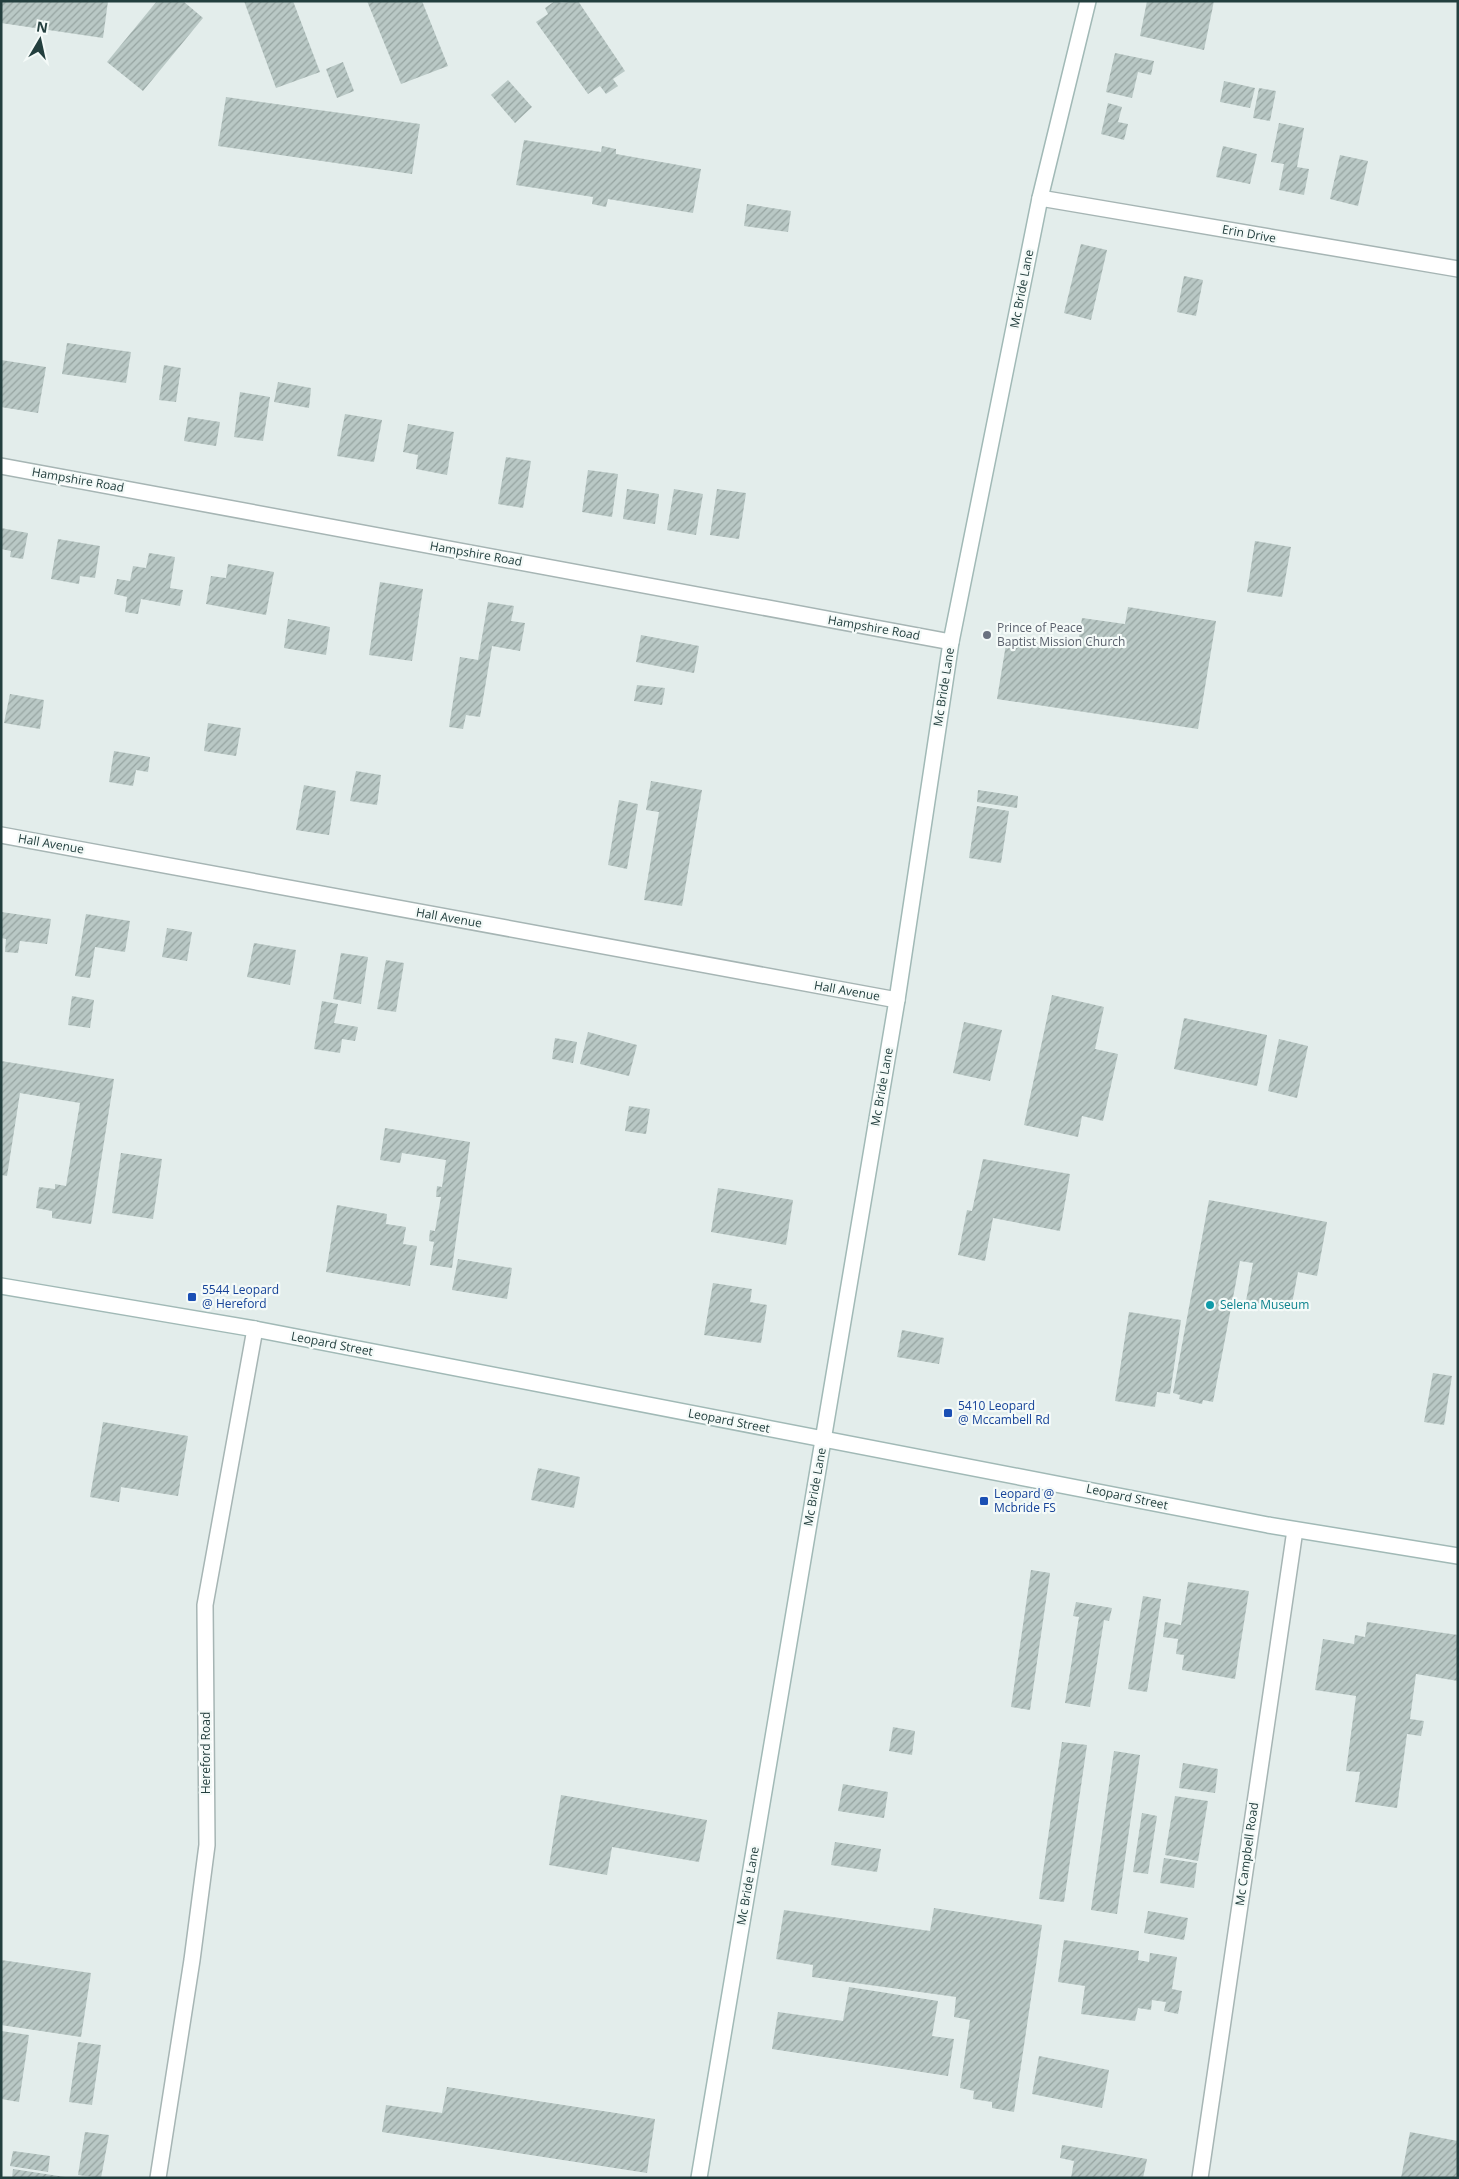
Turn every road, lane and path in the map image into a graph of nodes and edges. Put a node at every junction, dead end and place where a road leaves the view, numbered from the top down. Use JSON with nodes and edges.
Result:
{"nodes":[{"id":1,"x":1088,"y":1,"type":"edge"},
{"id":2,"x":1040,"y":198,"type":"junction"},
{"id":3,"x":1458,"y":269,"type":"edge"},
{"id":4,"x":1,"y":466,"type":"edge"},
{"id":5,"x":951,"y":642,"type":"junction"},
{"id":6,"x":1,"y":835,"type":"edge"},
{"id":7,"x":897,"y":1000,"type":"junction"},
{"id":8,"x":1,"y":1286,"type":"edge"},
{"id":9,"x":255,"y":1329,"type":"junction"},
{"id":10,"x":823,"y":1440,"type":"junction"},
{"id":11,"x":1295,"y":1530,"type":"junction"},
{"id":12,"x":1458,"y":1556,"type":"edge"},
{"id":13,"x":158,"y":2178,"type":"edge"},
{"id":14,"x":699,"y":2178,"type":"edge"},
{"id":15,"x":1200,"y":2178,"type":"edge"}],
"edges":[{"from":1,"to":2,"type":"street","name":"Mc Bride Lane"},
{"from":2,"to":3,"type":"street","name":"Erin Drive"},
{"from":2,"to":5,"type":"street","name":"Mc Bride Lane"},
{"from":4,"to":5,"type":"street","name":"Hampshire Road"},
{"from":5,"to":7,"type":"street","name":"Mc Bride Lane"},
{"from":6,"to":7,"type":"street","name":"Hall Avenue"},
{"from":7,"to":10,"type":"street","name":"Mc Bride Lane"},
{"from":8,"to":9,"type":"street","name":"Leopard Street"},
{"from":9,"to":10,"type":"street","name":"Leopard Street"},
{"from":9,"to":13,"type":"street","name":"Hereford Road"},
{"from":10,"to":11,"type":"street","name":"Leopard Street"},
{"from":10,"to":14,"type":"street","name":"Mc Bride Lane"},
{"from":11,"to":12,"type":"street","name":"Leopard Street"},
{"from":11,"to":15,"type":"street","name":"Mc Campbell Road"}]}
